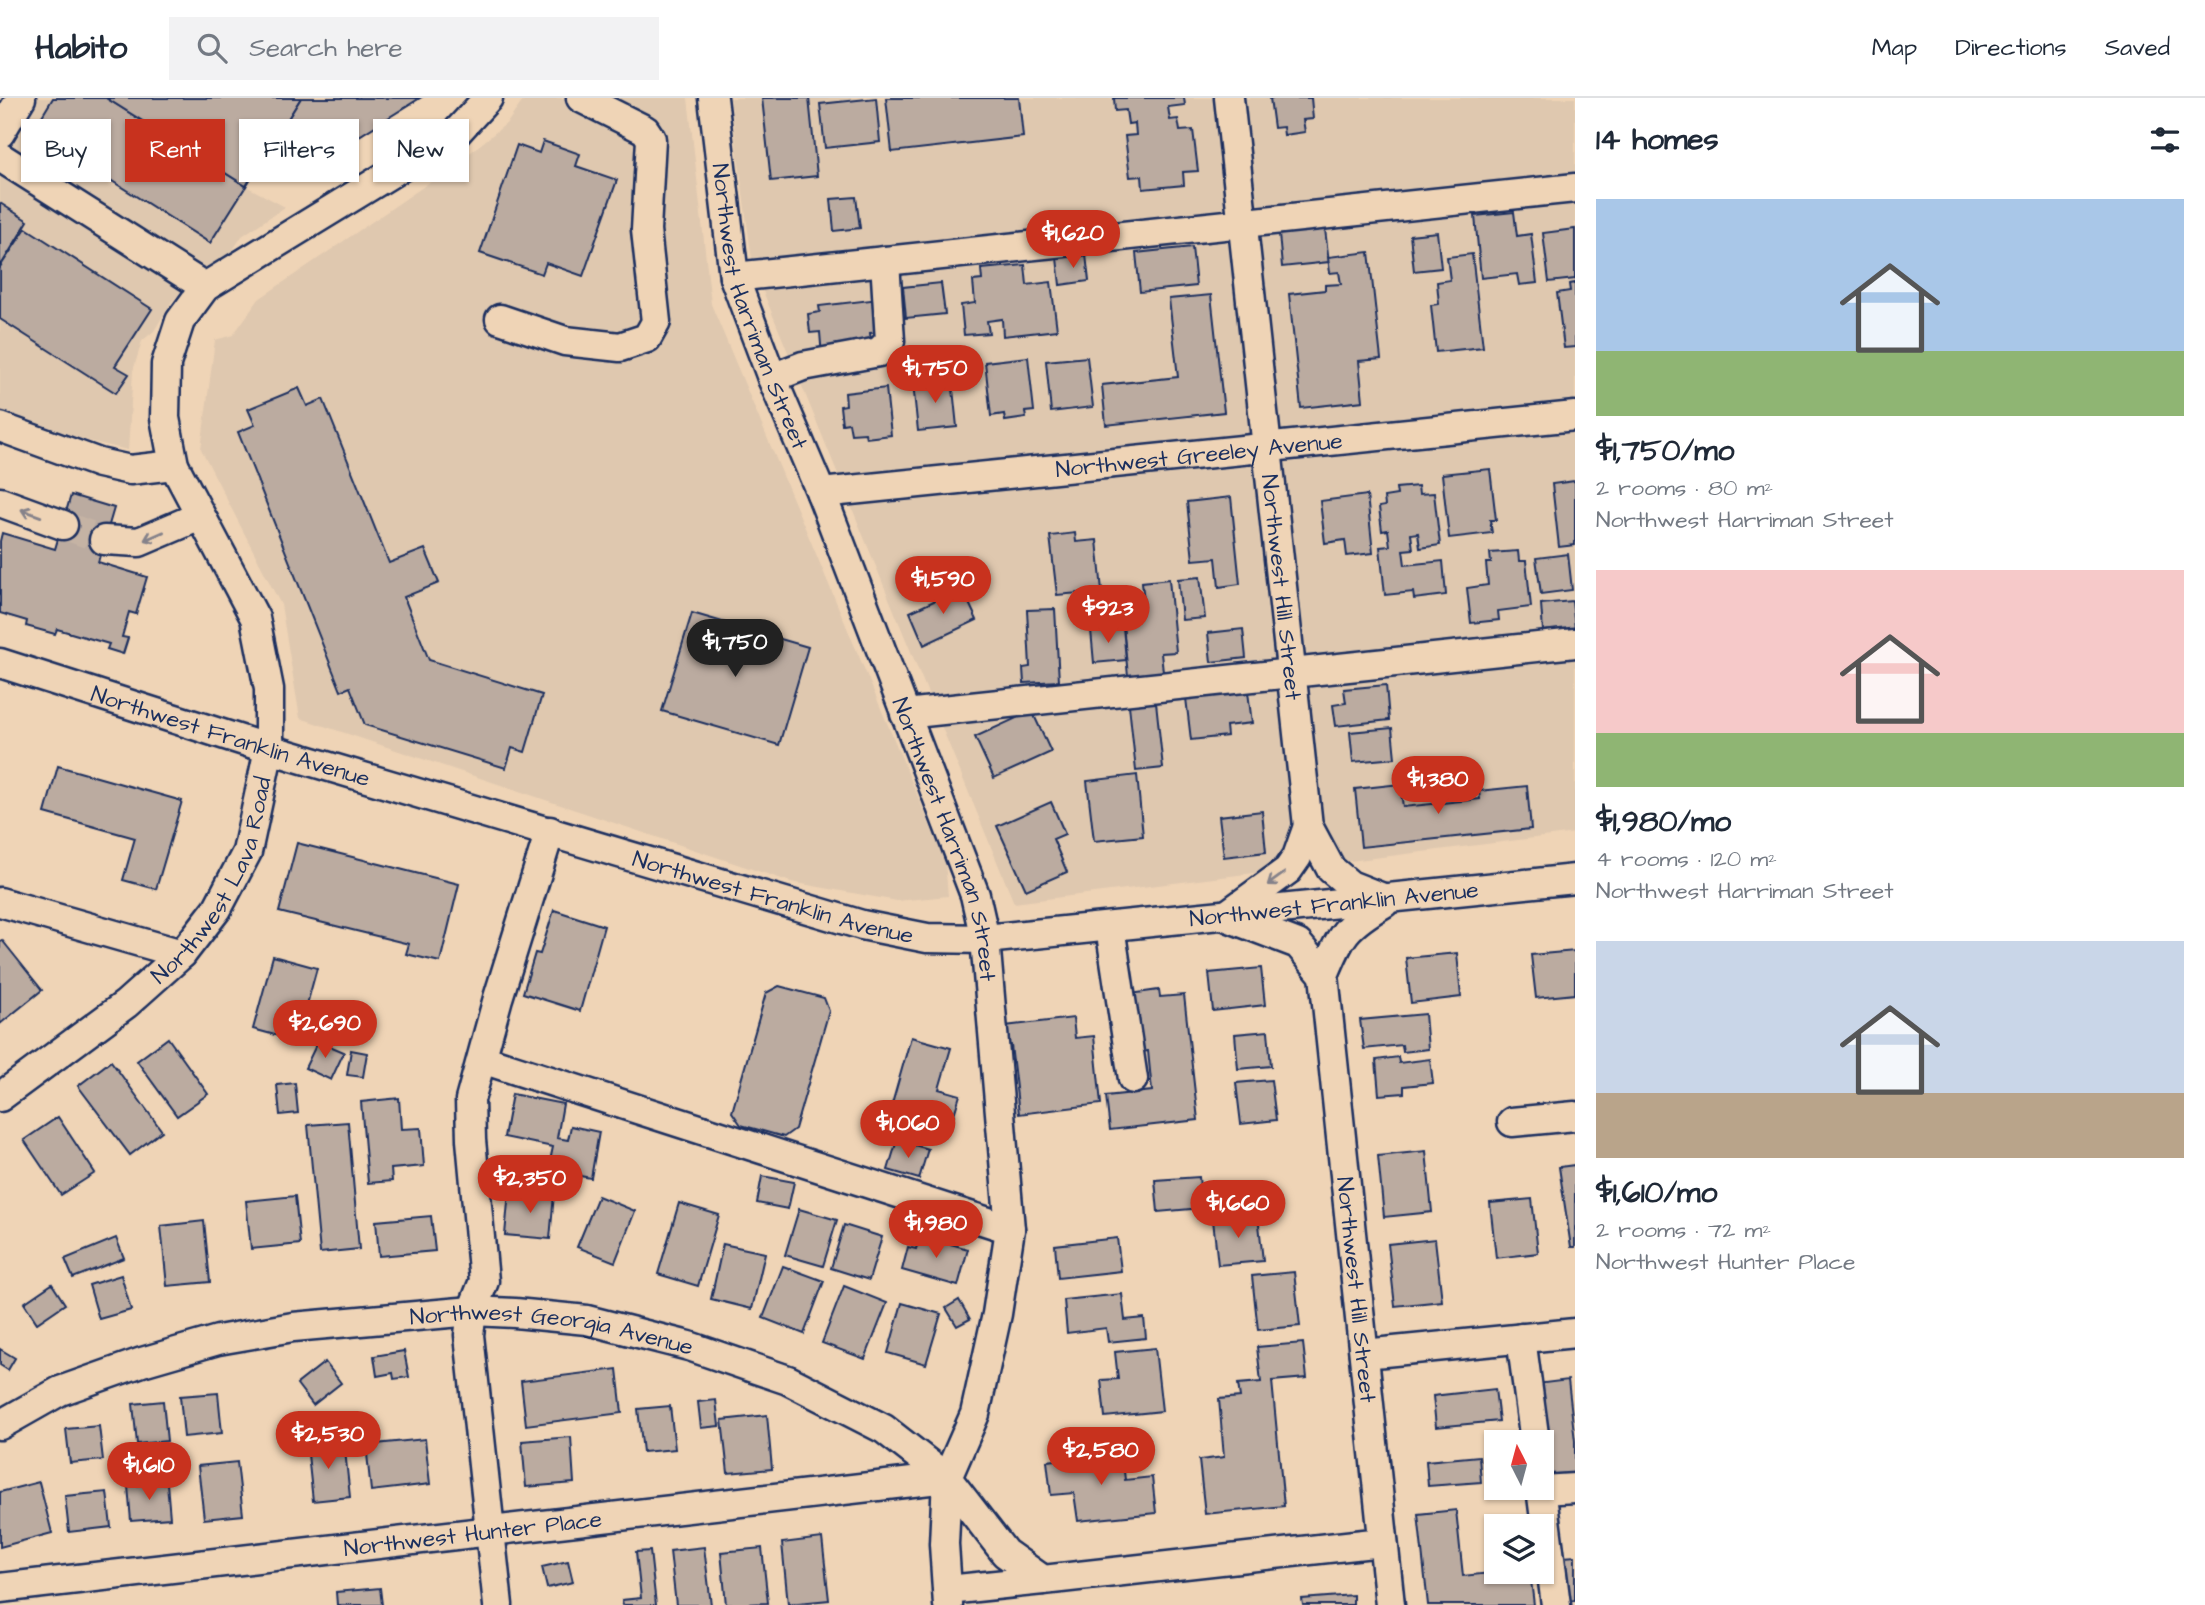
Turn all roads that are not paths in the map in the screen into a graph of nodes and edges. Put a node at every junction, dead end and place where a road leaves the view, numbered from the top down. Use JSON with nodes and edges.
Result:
{"nodes":[{"id":1,"x":21,"y":98,"type":"edge"},
{"id":2,"x":488,"y":98,"type":"edge"},
{"id":3,"x":582,"y":98,"type":"edge"},
{"id":4,"x":713,"y":98,"type":"edge"},
{"id":5,"x":1229,"y":98,"type":"edge"},
{"id":6,"x":0,"y":132,"type":"edge"},
{"id":7,"x":0,"y":157,"type":"edge"},
{"id":8,"x":1575,"y":188,"type":"edge"},
{"id":9,"x":1242,"y":222,"type":"junction"},
{"id":10,"x":885,"y":261,"type":"junction"},
{"id":11,"x":734,"y":277,"type":"junction"},
{"id":12,"x":205,"y":287,"type":"junction"},
{"id":13,"x":500,"y":319,"type":"dead end"},
{"id":14,"x":772,"y":378,"type":"junction"},
{"id":15,"x":1575,"y":415,"type":"edge"},
{"id":16,"x":0,"y":427,"type":"edge"},
{"id":17,"x":1268,"y":446,"type":"junction"},
{"id":18,"x":174,"y":466,"type":"junction"},
{"id":19,"x":821,"y":493,"type":"junction"},
{"id":20,"x":0,"y":502,"type":"edge"},
{"id":21,"x":200,"y":516,"type":"junction"},
{"id":22,"x":62,"y":525,"type":"tunnel mouth"},
{"id":23,"x":104,"y":540,"type":"tunnel mouth"},
{"id":24,"x":1575,"y":643,"type":"edge"},
{"id":25,"x":0,"y":663,"type":"edge"},
{"id":26,"x":1292,"y":671,"type":"junction"},
{"id":27,"x":905,"y":713,"type":"junction"},
{"id":28,"x":269,"y":749,"type":"junction"},
{"id":29,"x":1308,"y":826,"type":"junction"},
{"id":30,"x":551,"y":831,"type":"junction"},
{"id":31,"x":1575,"y":879,"type":"edge"},
{"id":32,"x":1389,"y":900,"type":"junction"},
{"id":33,"x":0,"y":902,"type":"edge"},
{"id":34,"x":1225,"y":916,"type":"junction"},
{"id":35,"x":1110,"y":927,"type":"junction"},
{"id":36,"x":985,"y":939,"type":"junction"},
{"id":37,"x":182,"y":954,"type":"junction"},
{"id":38,"x":1324,"y":975,"type":"junction"},
{"id":39,"x":482,"y":1059,"type":"junction"},
{"id":40,"x":1133,"y":1079,"type":"dead end"},
{"id":41,"x":0,"y":1097,"type":"edge"},
{"id":42,"x":1575,"y":1116,"type":"edge"},
{"id":43,"x":1513,"y":1122,"type":"dead end"},
{"id":44,"x":1010,"y":1229,"type":"junction"},
{"id":45,"x":472,"y":1311,"type":"junction"},
{"id":46,"x":1575,"y":1333,"type":"edge"},
{"id":47,"x":1521,"y":1338,"type":"junction"},
{"id":48,"x":1364,"y":1354,"type":"junction"},
{"id":49,"x":0,"y":1425,"type":"edge"},
{"id":50,"x":1533,"y":1430,"type":"edge"},
{"id":51,"x":947,"y":1478,"type":"junction"},
{"id":52,"x":1575,"y":1488,"type":"edge"},
{"id":53,"x":1554,"y":1489,"type":"edge"},
{"id":54,"x":1542,"y":1500,"type":"edge"},
{"id":55,"x":490,"y":1530,"type":"junction"},
{"id":56,"x":1382,"y":1542,"type":"junction"},
{"id":57,"x":1043,"y":1580,"type":"junction"},
{"id":58,"x":0,"y":1588,"type":"edge"},
{"id":59,"x":948,"y":1598,"type":"edge"},
{"id":60,"x":498,"y":1605,"type":"edge"},
{"id":61,"x":1390,"y":1605,"type":"edge"},
{"id":62,"x":1556,"y":1605,"type":"edge"}],
"edges":[{"from":1,"to":6,"type":"street"},
{"from":2,"to":12,"type":"street","name":"Northwest Lava Road"},
{"from":3,"to":13,"type":"street"},
{"from":4,"to":11,"type":"street","name":"Northwest Harriman Street"},
{"from":5,"to":9,"type":"street","name":"Northwest Hill Street"},
{"from":7,"to":12,"type":"street"},
{"from":8,"to":9,"type":"street"},
{"from":9,"to":10,"type":"street"},
{"from":9,"to":17,"type":"street","name":"Northwest Hill Street"},
{"from":10,"to":11,"type":"street"},
{"from":10,"to":14,"type":"street"},
{"from":11,"to":14,"type":"street","name":"Northwest Harriman Street"},
{"from":12,"to":18,"type":"street","name":"Northwest Lava Road"},
{"from":14,"to":19,"type":"street","name":"Northwest Harriman Street"},
{"from":15,"to":17,"type":"street","name":"Northwest Greeley Avenue"},
{"from":16,"to":18,"type":"street"},
{"from":17,"to":19,"type":"street","name":"Northwest Greeley Avenue"},
{"from":17,"to":26,"type":"street","name":"Northwest Hill Street"},
{"from":18,"to":21,"type":"street","name":"Northwest Lava Road"},
{"from":19,"to":27,"type":"street","name":"Northwest Harriman Street"},
{"from":22,"to":20,"type":"street","one_way":true},
{"from":21,"to":23,"type":"street","one_way":true},
{"from":21,"to":28,"type":"street","name":"Northwest Lava Road"},
{"from":24,"to":26,"type":"street"},
{"from":25,"to":28,"type":"street","name":"Northwest Franklin Avenue"},
{"from":26,"to":27,"type":"street"},
{"from":26,"to":29,"type":"street","name":"Northwest Hill Street"},
{"from":27,"to":36,"type":"street","name":"Northwest Harriman Street"},
{"from":28,"to":30,"type":"street","name":"Northwest Franklin Avenue"},
{"from":28,"to":37,"type":"street","name":"Northwest Lava Road"},
{"from":29,"to":32,"type":"street","name":"Northwest Hill Street"},
{"from":29,"to":34,"type":"street","name":"Northwest Hill Street","one_way":true},
{"from":30,"to":36,"type":"street","name":"Northwest Franklin Avenue"},
{"from":30,"to":39,"type":"street"},
{"from":31,"to":32,"type":"street","name":"Northwest Franklin Avenue"},
{"from":32,"to":34,"type":"street","name":"Northwest Franklin Avenue"},
{"from":32,"to":38,"type":"street","name":"Northwest Hill Street"},
{"from":33,"to":37,"type":"street"},
{"from":34,"to":35,"type":"street","name":"Northwest Franklin Avenue"},
{"from":34,"to":38,"type":"street"},
{"from":35,"to":36,"type":"street","name":"Northwest Franklin Avenue"},
{"from":35,"to":40,"type":"street"},
{"from":36,"to":44,"type":"street","name":"Northwest Harriman Street"},
{"from":37,"to":41,"type":"street","name":"Northwest Lava Road"},
{"from":38,"to":48,"type":"street","name":"Northwest Hill Street"},
{"from":39,"to":44,"type":"street"},
{"from":39,"to":45,"type":"street"},
{"from":42,"to":43,"type":"street"},
{"from":44,"to":51,"type":"street","name":"Northwest Harriman Street"},
{"from":45,"to":49,"type":"street","name":"Northwest Georgia Avenue"},
{"from":45,"to":51,"type":"street","name":"Northwest Georgia Avenue"},
{"from":45,"to":55,"type":"street"},
{"from":46,"to":47,"type":"street"},
{"from":47,"to":48,"type":"street"},
{"from":47,"to":50,"type":"street"},
{"from":48,"to":56,"type":"street","name":"Northwest Hill Street"},
{"from":51,"to":55,"type":"street","name":"Northwest Hunter Place"},
{"from":51,"to":57,"type":"street","name":"Northwest Georgia Avenue"},
{"from":51,"to":59,"type":"street","name":"Northwest Harriman Street"},
{"from":52,"to":53,"type":"street"},
{"from":54,"to":62,"type":"street"},
{"from":55,"to":58,"type":"street","name":"Northwest Hunter Place"},
{"from":55,"to":60,"type":"street"},
{"from":56,"to":57,"type":"street"},
{"from":56,"to":61,"type":"street","name":"Northwest Hill Street"},
{"from":57,"to":59,"type":"street"}]}
